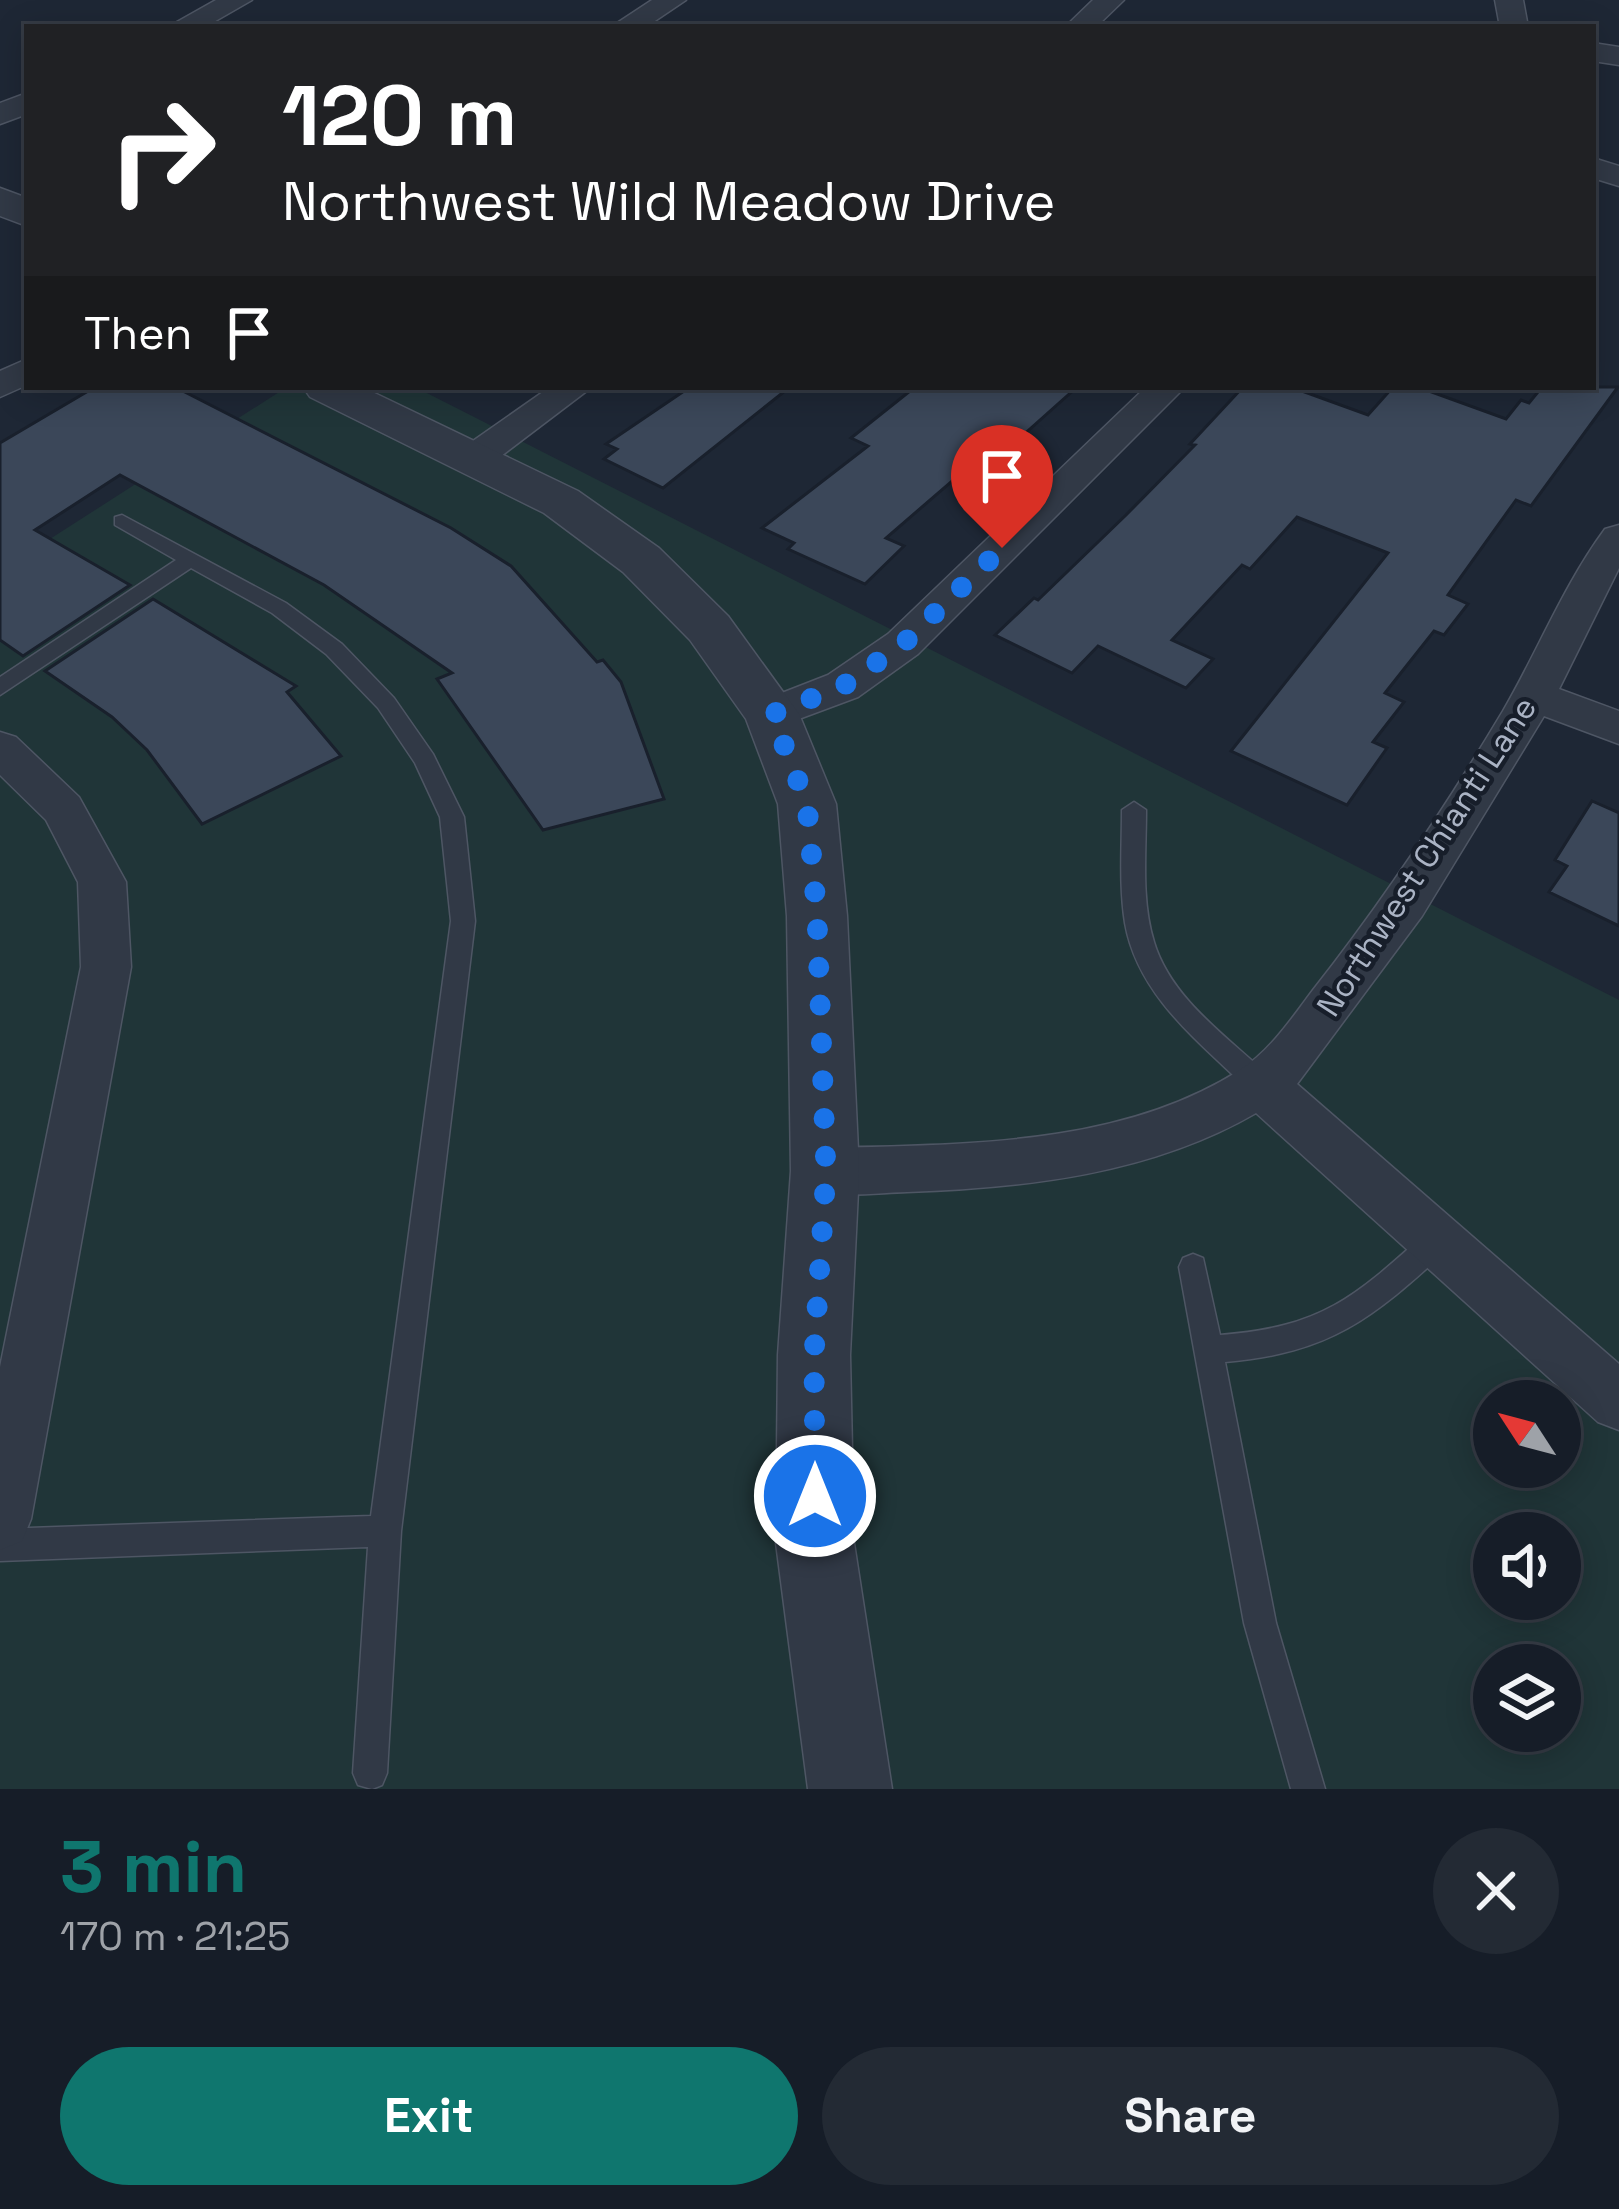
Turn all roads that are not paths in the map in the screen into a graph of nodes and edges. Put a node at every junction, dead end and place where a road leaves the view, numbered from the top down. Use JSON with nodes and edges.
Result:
{"nodes":[{"id":1,"x":238,"y":0,"type":"edge"},
{"id":2,"x":672,"y":0,"type":"edge"},
{"id":3,"x":1110,"y":0,"type":"edge"},
{"id":4,"x":188,"y":24,"type":"edge"},
{"id":5,"x":630,"y":24,"type":"edge"},
{"id":6,"x":1082,"y":24,"type":"edge"},
{"id":7,"x":332,"y":390,"type":"edge"},
{"id":8,"x":570,"y":390,"type":"edge"},
{"id":9,"x":1164,"y":390,"type":"edge"},
{"id":10,"x":475,"y":458,"type":"junction"},
{"id":11,"x":122,"y":521,"type":"dead end"},
{"id":12,"x":1619,"y":538,"type":"edge"},
{"id":13,"x":191,"y":560,"type":"junction"},
{"id":14,"x":0,"y":688,"type":"edge"},
{"id":15,"x":1534,"y":696,"type":"junction"},
{"id":16,"x":772,"y":714,"type":"junction"},
{"id":17,"x":1619,"y":728,"type":"edge"},
{"id":18,"x":0,"y":748,"type":"edge"},
{"id":19,"x":1134,"y":810,"type":"dead end"},
{"id":20,"x":1261,"y":1084,"type":"junction"},
{"id":21,"x":826,"y":1172,"type":"junction"},
{"id":22,"x":1437,"y":1241,"type":"junction"},
{"id":23,"x":1193,"y":1267,"type":"dead end"},
{"id":24,"x":1206,"y":1350,"type":"junction"},
{"id":25,"x":1619,"y":1402,"type":"edge"},
{"id":26,"x":0,"y":1519,"type":"edge"},
{"id":27,"x":385,"y":1531,"type":"junction"},
{"id":28,"x":0,"y":1545,"type":"edge"},
{"id":29,"x":370,"y":1773,"type":"dead end"},
{"id":30,"x":850,"y":1789,"type":"edge"},
{"id":31,"x":1308,"y":1789,"type":"edge"}],
"edges":[{"from":1,"to":4,"type":"street"},
{"from":2,"to":5,"type":"street"},
{"from":3,"to":6,"type":"street"},
{"from":7,"to":10,"type":"street"},
{"from":8,"to":10,"type":"street"},
{"from":9,"to":16,"type":"street"},
{"from":10,"to":16,"type":"street"},
{"from":11,"to":13,"type":"lane"},
{"from":12,"to":15,"type":"street","name":"Northwest Chianti Lane"},
{"from":13,"to":14,"type":"lane"},
{"from":13,"to":27,"type":"lane"},
{"from":15,"to":17,"type":"street"},
{"from":15,"to":20,"type":"street","name":"Northwest Chianti Lane"},
{"from":16,"to":21,"type":"street"},
{"from":18,"to":26,"type":"street"},
{"from":19,"to":20,"type":"lane"},
{"from":20,"to":21,"type":"street","name":"Northwest Chianti Lane"},
{"from":20,"to":22,"type":"street"},
{"from":21,"to":30,"type":"street"},
{"from":22,"to":24,"type":"lane"},
{"from":22,"to":25,"type":"street"},
{"from":23,"to":24,"type":"lane"},
{"from":24,"to":31,"type":"lane"},
{"from":27,"to":28,"type":"lane"},
{"from":27,"to":29,"type":"lane"}]}
